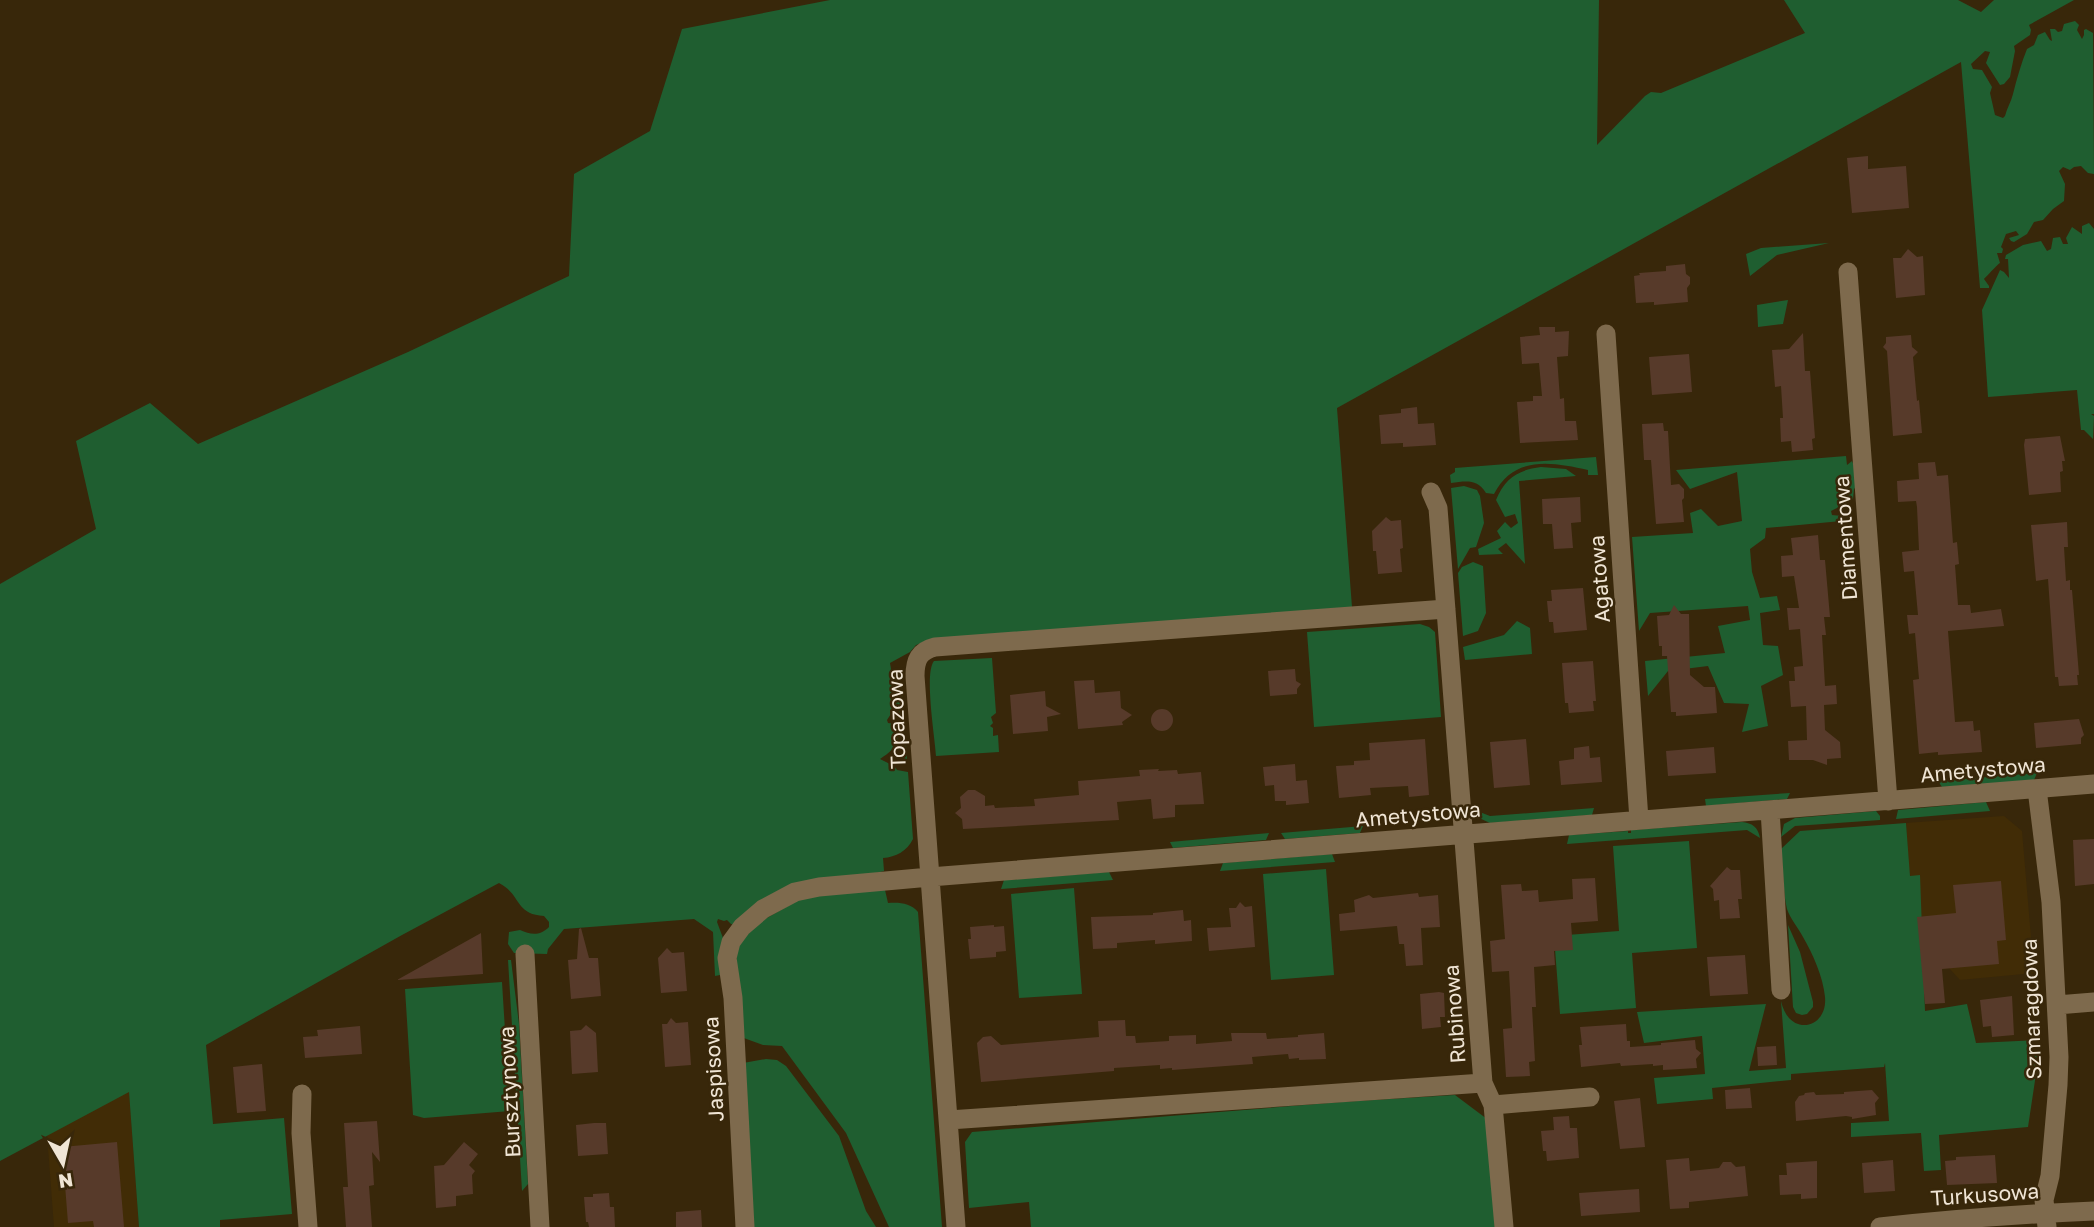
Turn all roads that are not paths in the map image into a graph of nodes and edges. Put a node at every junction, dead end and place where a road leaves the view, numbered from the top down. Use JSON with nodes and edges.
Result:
{"nodes":[{"id":1,"x":1848,"y":271,"type":"dead end"},
{"id":2,"x":1606,"y":334,"type":"dead end"},
{"id":3,"x":1431,"y":492,"type":"dead end"},
{"id":4,"x":1446,"y":609,"type":"junction"},
{"id":5,"x":2094,"y":784,"type":"edge"},
{"id":6,"x":2037,"y":789,"type":"junction"},
{"id":7,"x":1888,"y":801,"type":"junction"},
{"id":8,"x":1770,"y":810,"type":"junction"},
{"id":9,"x":1639,"y":821,"type":"junction"},
{"id":10,"x":1464,"y":835,"type":"junction"},
{"id":11,"x":930,"y":877,"type":"junction"},
{"id":12,"x":752,"y":918,"type":"joint"},
{"id":13,"x":525,"y":954,"type":"dead end"},
{"id":14,"x":1780,"y":990,"type":"dead end"},
{"id":15,"x":2094,"y":1002,"type":"edge"},
{"id":16,"x":2057,"y":1005,"type":"junction"},
{"id":17,"x":1483,"y":1083,"type":"junction"},
{"id":18,"x":302,"y":1094,"type":"dead end"},
{"id":19,"x":1590,"y":1097,"type":"dead end"},
{"id":20,"x":1493,"y":1105,"type":"junction"},
{"id":21,"x":948,"y":1120,"type":"junction"},
{"id":22,"x":2094,"y":1211,"type":"edge"},
{"id":23,"x":2047,"y":1220,"type":"edge"},
{"id":24,"x":308,"y":1227,"type":"edge"},
{"id":25,"x":540,"y":1227,"type":"edge"},
{"id":26,"x":745,"y":1227,"type":"edge"},
{"id":27,"x":956,"y":1227,"type":"edge"},
{"id":28,"x":1504,"y":1227,"type":"edge"},
{"id":29,"x":1880,"y":1227,"type":"edge"}],
"edges":[{"from":1,"to":7,"type":"street","name":"Diamentowa"},
{"from":2,"to":9,"type":"street","name":"Agatowa"},
{"from":3,"to":4,"type":"street","name":"Rubinowa"},
{"from":4,"to":10,"type":"street","name":"Rubinowa"},
{"from":4,"to":11,"type":"street","name":"Topazowa"},
{"from":5,"to":6,"type":"street","name":"Ametystowa"},
{"from":6,"to":7,"type":"street","name":"Ametystowa"},
{"from":6,"to":16,"type":"street","name":"Szmaragdowa"},
{"from":7,"to":8,"type":"street","name":"Ametystowa"},
{"from":8,"to":9,"type":"street","name":"Ametystowa"},
{"from":8,"to":14,"type":"street"},
{"from":9,"to":10,"type":"street","name":"Ametystowa"},
{"from":10,"to":11,"type":"street","name":"Ametystowa"},
{"from":10,"to":17,"type":"street","name":"Rubinowa"},
{"from":11,"to":12,"type":"street","name":"Ametystowa"},
{"from":11,"to":21,"type":"street","name":"Topazowa"},
{"from":12,"to":26,"type":"street","name":"Jaspisowa"},
{"from":13,"to":25,"type":"street","name":"Bursztynowa"},
{"from":15,"to":16,"type":"street"},
{"from":16,"to":23,"type":"street","name":"Szmaragdowa"},
{"from":17,"to":20,"type":"street"},
{"from":17,"to":21,"type":"street","name":"Rubinowa"},
{"from":18,"to":24,"type":"street"},
{"from":19,"to":20,"type":"street"},
{"from":20,"to":28,"type":"street"},
{"from":21,"to":27,"type":"street","name":"Topazowa"},
{"from":22,"to":23,"type":"street","name":"Turkusowa"},
{"from":23,"to":29,"type":"street","name":"Turkusowa"}]}
